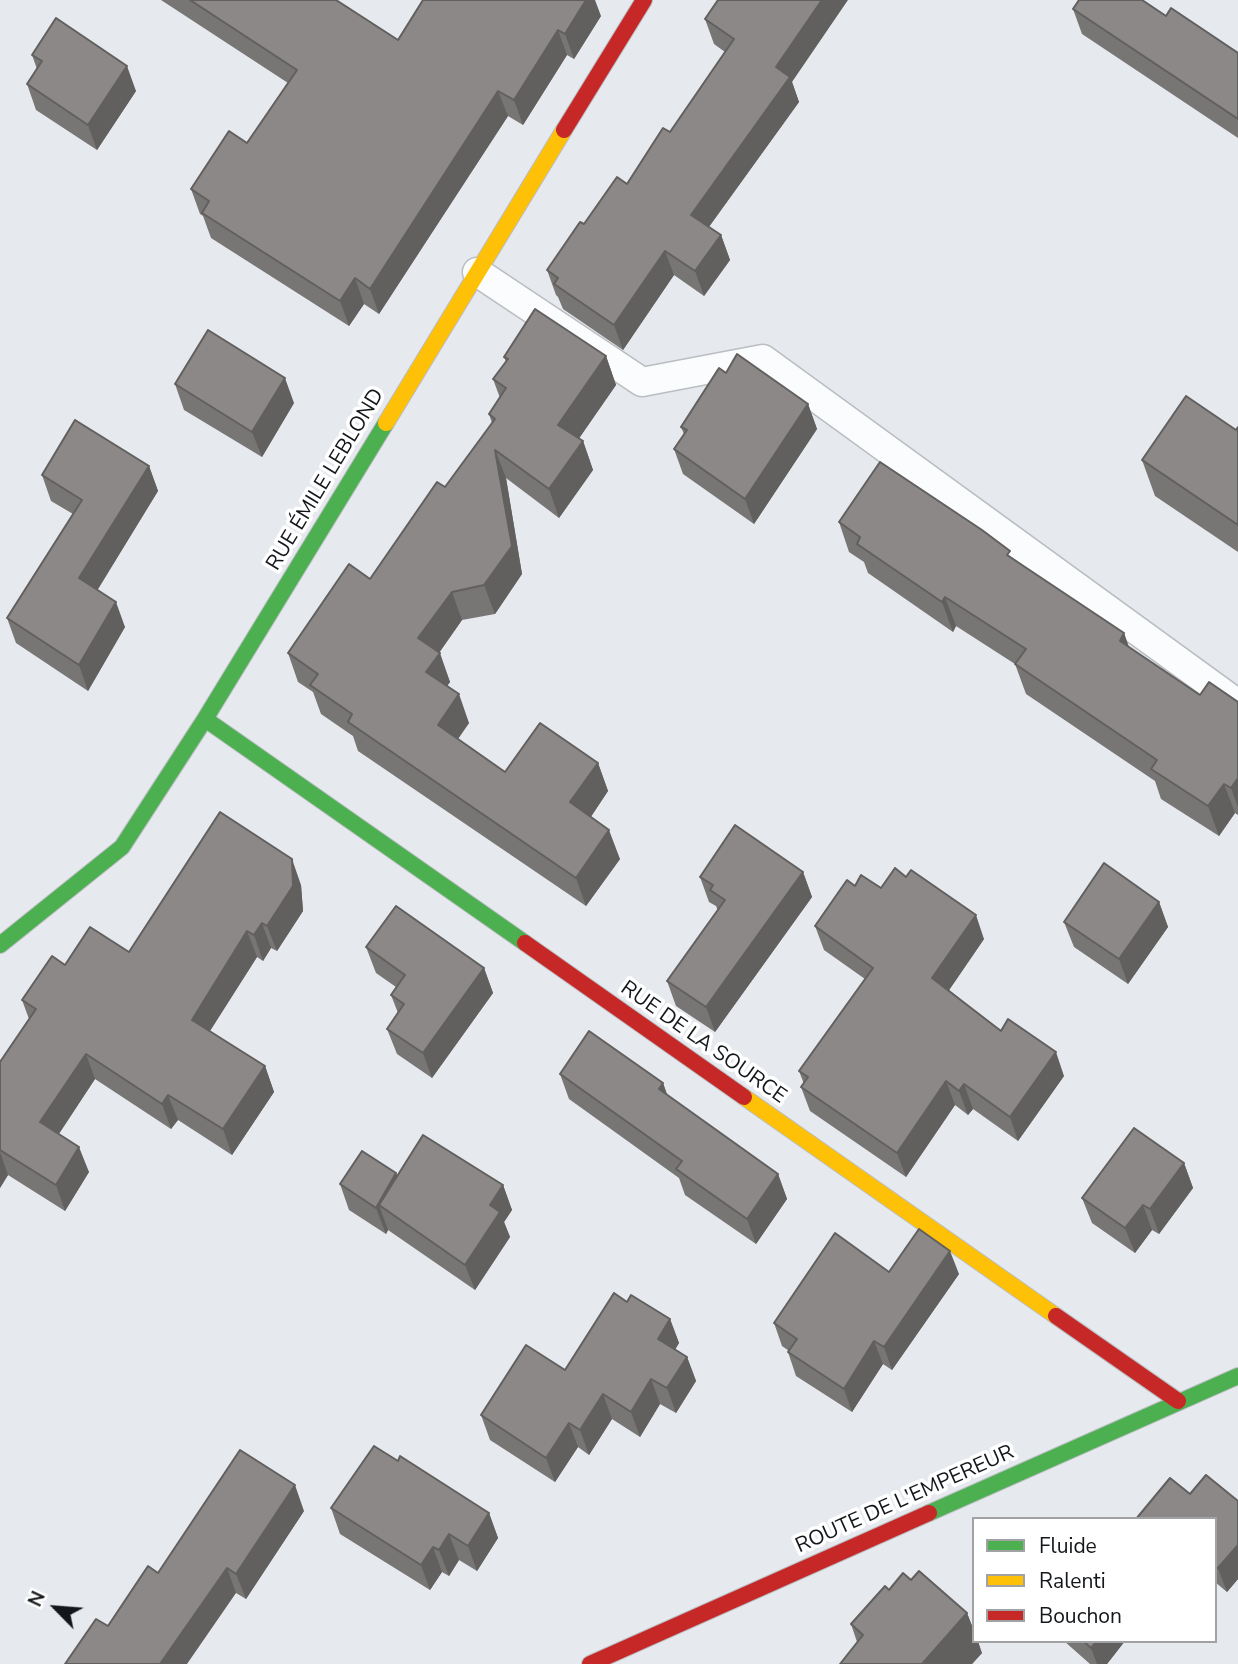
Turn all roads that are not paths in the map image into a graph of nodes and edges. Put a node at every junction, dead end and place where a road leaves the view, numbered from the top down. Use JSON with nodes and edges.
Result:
{"nodes":[{"id":1,"x":644,"y":0,"type":"edge"},
{"id":2,"x":477,"y":272,"type":"junction"},
{"id":3,"x":1238,"y":704,"type":"edge"},
{"id":4,"x":205,"y":719,"type":"junction"},
{"id":5,"x":0,"y":945,"type":"edge"},
{"id":6,"x":1238,"y":1376,"type":"edge"},
{"id":7,"x":1178,"y":1401,"type":"junction"},
{"id":8,"x":590,"y":1664,"type":"edge"}],
"edges":[{"from":1,"to":2,"type":"street","name":"RUE ÉMILE LEBLOND"},
{"from":2,"to":3,"type":"lane"},
{"from":2,"to":4,"type":"street","name":"RUE ÉMILE LEBLOND"},
{"from":4,"to":5,"type":"street","name":"RUE ÉMILE LEBLOND"},
{"from":4,"to":7,"type":"street","name":"RUE DE LA SOURCE"},
{"from":6,"to":7,"type":"street","name":"ROUTE DE L'EMPEREUR"},
{"from":7,"to":8,"type":"street","name":"ROUTE DE L'EMPEREUR"}]}
